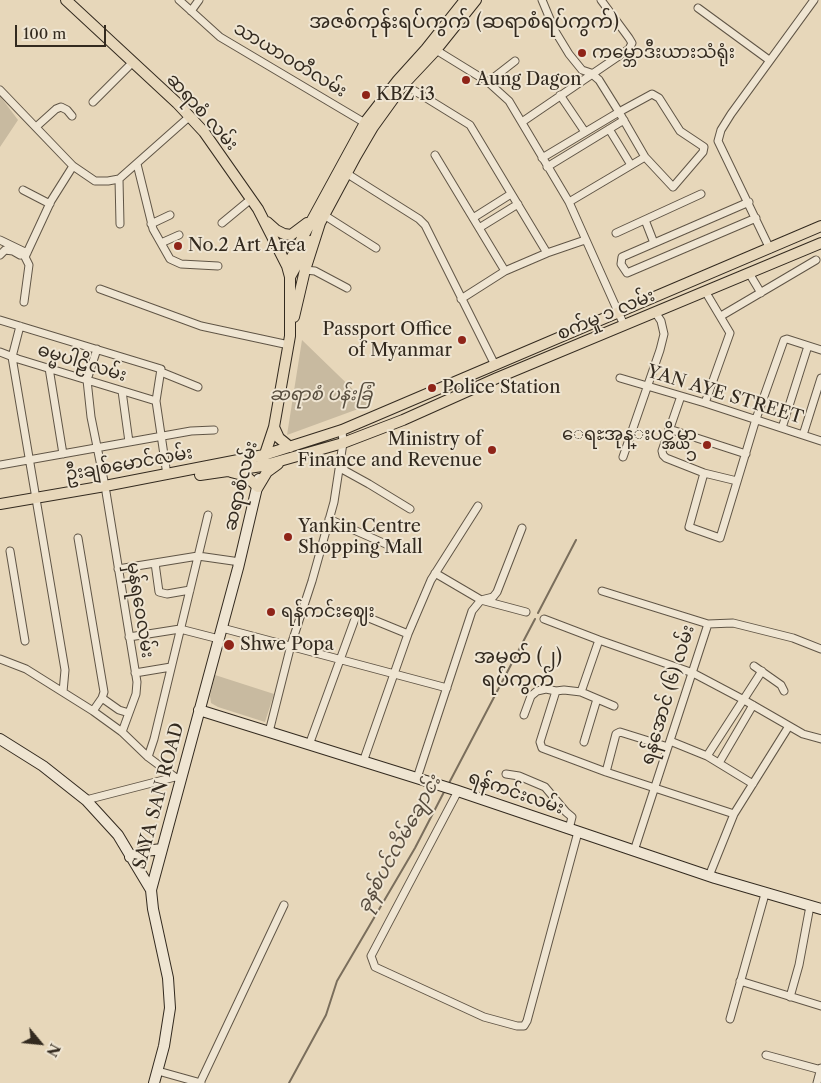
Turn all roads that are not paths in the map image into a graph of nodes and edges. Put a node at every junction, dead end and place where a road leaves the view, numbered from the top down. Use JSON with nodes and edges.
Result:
{"nodes":[{"id":1,"x":179,"y":0,"type":"edge"},
{"id":2,"x":199,"y":0,"type":"edge"},
{"id":3,"x":465,"y":0,"type":"edge"},
{"id":4,"x":476,"y":0,"type":"edge"},
{"id":5,"x":542,"y":0,"type":"edge"},
{"id":6,"x":601,"y":0,"type":"edge"},
{"id":7,"x":814,"y":0,"type":"edge"},
{"id":8,"x":71,"y":2,"type":"edge"},
{"id":9,"x":698,"y":8,"type":"dead end"},
{"id":10,"x":191,"y":11,"type":"junction"},
{"id":11,"x":436,"y":50,"type":"junction"},
{"id":12,"x":769,"y":60,"type":"junction"},
{"id":13,"x":515,"y":61,"type":"dead end"},
{"id":14,"x":133,"y":62,"type":"junction"},
{"id":15,"x":591,"y":74,"type":"junction"},
{"id":16,"x":401,"y":82,"type":"junction"},
{"id":17,"x":488,"y":82,"type":"junction"},
{"id":18,"x":0,"y":90,"type":"edge"},
{"id":19,"x":560,"y":95,"type":"junction"},
{"id":20,"x":93,"y":102,"type":"dead end"},
{"id":21,"x":619,"y":112,"type":"junction"},
{"id":22,"x":72,"y":116,"type":"dead end"},
{"id":23,"x":189,"y":117,"type":"junction"},
{"id":24,"x":624,"y":120,"type":"junction"},
{"id":25,"x":522,"y":122,"type":"junction"},
{"id":26,"x":369,"y":125,"type":"junction"},
{"id":27,"x":36,"y":127,"type":"junction"},
{"id":28,"x":610,"y":129,"type":"junction"},
{"id":29,"x":586,"y":132,"type":"junction"},
{"id":30,"x":435,"y":155,"type":"dead end"},
{"id":31,"x":646,"y":157,"type":"junction"},
{"id":32,"x":542,"y":158,"type":"junction"},
{"id":33,"x":136,"y":164,"type":"junction"},
{"id":34,"x":631,"y":165,"type":"junction"},
{"id":35,"x":73,"y":166,"type":"junction"},
{"id":36,"x":548,"y":167,"type":"junction"},
{"id":37,"x":346,"y":174,"type":"junction"},
{"id":38,"x":119,"y":178,"type":"junction"},
{"id":39,"x":337,"y":182,"type":"junction"},
{"id":40,"x":23,"y":190,"type":"dead end"},
{"id":41,"x":511,"y":194,"type":"junction"},
{"id":42,"x":701,"y":194,"type":"dead end"},
{"id":43,"x":251,"y":199,"type":"junction"},
{"id":44,"x":568,"y":202,"type":"junction"},
{"id":45,"x":748,"y":202,"type":"junction"},
{"id":46,"x":50,"y":204,"type":"junction"},
{"id":47,"x":518,"y":204,"type":"junction"},
{"id":48,"x":170,"y":215,"type":"dead end"},
{"id":49,"x":320,"y":218,"type":"junction"},
{"id":50,"x":472,"y":218,"type":"junction"},
{"id":51,"x":756,"y":218,"type":"junction"},
{"id":52,"x":264,"y":220,"type":"junction"},
{"id":53,"x":645,"y":220,"type":"junction"},
{"id":54,"x":222,"y":223,"type":"dead end"},
{"id":55,"x":120,"y":224,"type":"dead end"},
{"id":56,"x":151,"y":224,"type":"junction"},
{"id":57,"x":479,"y":228,"type":"junction"},
{"id":58,"x":820,"y":231,"type":"edge"},
{"id":59,"x":616,"y":233,"type":"dead end"},
{"id":60,"x":179,"y":235,"type":"dead end"},
{"id":61,"x":0,"y":240,"type":"edge"},
{"id":62,"x":585,"y":240,"type":"junction"},
{"id":63,"x":821,"y":242,"type":"edge"},
{"id":64,"x":161,"y":243,"type":"junction"},
{"id":65,"x":654,"y":243,"type":"junction"},
{"id":66,"x":376,"y":248,"type":"dead end"},
{"id":67,"x":770,"y":249,"type":"junction"},
{"id":68,"x":547,"y":253,"type":"junction"},
{"id":69,"x":0,"y":255,"type":"edge"},
{"id":70,"x":26,"y":255,"type":"junction"},
{"id":71,"x":754,"y":255,"type":"junction"},
{"id":72,"x":816,"y":260,"type":"dead end"},
{"id":73,"x":218,"y":266,"type":"dead end"},
{"id":74,"x":287,"y":266,"type":"junction"},
{"id":75,"x":760,"y":269,"type":"junction"},
{"id":76,"x":305,"y":270,"type":"junction"},
{"id":77,"x":505,"y":271,"type":"junction"},
{"id":78,"x":749,"y":274,"type":"junction"},
{"id":79,"x":290,"y":277,"type":"junction"},
{"id":80,"x":691,"y":282,"type":"junction"},
{"id":81,"x":347,"y":288,"type":"dead end"},
{"id":82,"x":100,"y":289,"type":"dead end"},
{"id":83,"x":701,"y":293,"type":"junction"},
{"id":84,"x":760,"y":294,"type":"junction"},
{"id":85,"x":461,"y":299,"type":"junction"},
{"id":86,"x":24,"y":302,"type":"dead end"},
{"id":87,"x":618,"y":312,"type":"junction"},
{"id":88,"x":655,"y":312,"type":"junction"},
{"id":89,"x":721,"y":316,"type":"junction"},
{"id":90,"x":0,"y":320,"type":"edge"},
{"id":91,"x":624,"y":325,"type":"junction"},
{"id":92,"x":20,"y":326,"type":"junction"},
{"id":93,"x":291,"y":328,"type":"junction"},
{"id":94,"x":565,"y":335,"type":"junction"},
{"id":95,"x":289,"y":345,"type":"junction"},
{"id":96,"x":808,"y":346,"type":"junction"},
{"id":97,"x":572,"y":348,"type":"junction"},
{"id":98,"x":97,"y":349,"type":"junction"},
{"id":99,"x":821,"y":350,"type":"edge"},
{"id":100,"x":0,"y":352,"type":"edge"},
{"id":101,"x":12,"y":357,"type":"junction"},
{"id":102,"x":513,"y":358,"type":"junction"},
{"id":103,"x":495,"y":365,"type":"junction"},
{"id":104,"x":50,"y":368,"type":"junction"},
{"id":105,"x":518,"y":370,"type":"junction"},
{"id":106,"x":162,"y":371,"type":"junction"},
{"id":107,"x":620,"y":378,"type":"dead end"},
{"id":108,"x":821,"y":378,"type":"edge"},
{"id":109,"x":87,"y":380,"type":"junction"},
{"id":110,"x":647,"y":386,"type":"junction"},
{"id":111,"x":198,"y":387,"type":"dead end"},
{"id":112,"x":122,"y":390,"type":"junction"},
{"id":113,"x":680,"y":396,"type":"junction"},
{"id":114,"x":156,"y":401,"type":"junction"},
{"id":115,"x":705,"y":402,"type":"junction"},
{"id":116,"x":756,"y":419,"type":"junction"},
{"id":117,"x":274,"y":426,"type":"junction"},
{"id":118,"x":669,"y":428,"type":"junction"},
{"id":119,"x":782,"y":428,"type":"junction"},
{"id":120,"x":214,"y":430,"type":"dead end"},
{"id":121,"x":342,"y":430,"type":"junction"},
{"id":122,"x":803,"y":435,"type":"junction"},
{"id":123,"x":161,"y":436,"type":"junction"},
{"id":124,"x":821,"y":440,"type":"edge"},
{"id":125,"x":347,"y":441,"type":"junction"},
{"id":126,"x":129,"y":442,"type":"junction"},
{"id":127,"x":290,"y":447,"type":"junction"},
{"id":128,"x":98,"y":448,"type":"junction"},
{"id":129,"x":63,"y":454,"type":"junction"},
{"id":130,"x":746,"y":454,"type":"junction"},
{"id":131,"x":264,"y":455,"type":"junction"},
{"id":132,"x":623,"y":457,"type":"dead end"},
{"id":133,"x":293,"y":458,"type":"junction"},
{"id":134,"x":30,"y":460,"type":"junction"},
{"id":135,"x":0,"y":465,"type":"edge"},
{"id":136,"x":262,"y":466,"type":"junction"},
{"id":137,"x":225,"y":467,"type":"junction"},
{"id":138,"x":340,"y":468,"type":"junction"},
{"id":139,"x":704,"y":473,"type":"junction"},
{"id":140,"x":167,"y":475,"type":"junction"},
{"id":141,"x":737,"y":482,"type":"junction"},
{"id":142,"x":258,"y":487,"type":"junction"},
{"id":143,"x":105,"y":489,"type":"junction"},
{"id":144,"x":36,"y":501,"type":"junction"},
{"id":145,"x":0,"y":504,"type":"edge"},
{"id":146,"x":478,"y":506,"type":"dead end"},
{"id":147,"x":410,"y":509,"type":"dead end"},
{"id":148,"x":0,"y":511,"type":"edge"},
{"id":149,"x":208,"y":515,"type":"dead end"},
{"id":150,"x":329,"y":518,"type":"junction"},
{"id":151,"x":522,"y":528,"type":"dead end"},
{"id":152,"x":78,"y":538,"type":"dead end"},
{"id":153,"x":397,"y":550,"type":"dead end"},
{"id":154,"x":10,"y":551,"type":"dead end"},
{"id":155,"x":198,"y":556,"type":"junction"},
{"id":156,"x":240,"y":562,"type":"junction"},
{"id":157,"x":155,"y":563,"type":"junction"},
{"id":158,"x":118,"y":569,"type":"junction"},
{"id":159,"x":435,"y":573,"type":"junction"},
{"id":160,"x":190,"y":590,"type":"junction"},
{"id":161,"x":602,"y":591,"type":"dead end"},
{"id":162,"x":481,"y":600,"type":"junction"},
{"id":163,"x":526,"y":612,"type":"dead end"},
{"id":164,"x":544,"y":619,"type":"dead end"},
{"id":165,"x":708,"y":624,"type":"junction"},
{"id":166,"x":222,"y":628,"type":"junction"},
{"id":167,"x":180,"y":629,"type":"junction"},
{"id":168,"x":408,"y":634,"type":"junction"},
{"id":169,"x":129,"y":637,"type":"junction"},
{"id":170,"x":219,"y":639,"type":"junction"},
{"id":171,"x":26,"y":640,"type":"dead end"},
{"id":172,"x":599,"y":640,"type":"junction"},
{"id":173,"x":291,"y":646,"type":"junction"},
{"id":174,"x":821,"y":650,"type":"edge"},
{"id":175,"x":0,"y":659,"type":"edge"},
{"id":176,"x":340,"y":659,"type":"junction"},
{"id":177,"x":754,"y":666,"type":"dead end"},
{"id":178,"x":171,"y":667,"type":"junction"},
{"id":179,"x":762,"y":671,"type":"junction"},
{"id":180,"x":692,"y":672,"type":"junction"},
{"id":181,"x":135,"y":673,"type":"junction"},
{"id":182,"x":394,"y":674,"type":"junction"},
{"id":183,"x":447,"y":688,"type":"junction"},
{"id":184,"x":556,"y":691,"type":"junction"},
{"id":185,"x":784,"y":691,"type":"dead end"},
{"id":186,"x":64,"y":692,"type":"junction"},
{"id":187,"x":581,"y":692,"type":"junction"},
{"id":188,"x":102,"y":698,"type":"junction"},
{"id":189,"x":597,"y":699,"type":"junction"},
{"id":190,"x":744,"y":700,"type":"junction"},
{"id":191,"x":753,"y":705,"type":"junction"},
{"id":192,"x":614,"y":706,"type":"dead end"},
{"id":193,"x":199,"y":710,"type":"junction"},
{"id":194,"x":93,"y":711,"type":"junction"},
{"id":195,"x":129,"y":713,"type":"junction"},
{"id":196,"x":524,"y":715,"type":"dead end"},
{"id":197,"x":789,"y":726,"type":"junction"},
{"id":198,"x":122,"y":732,"type":"junction"},
{"id":199,"x":269,"y":732,"type":"junction"},
{"id":200,"x":821,"y":739,"type":"edge"},
{"id":201,"x":0,"y":740,"type":"edge"},
{"id":202,"x":584,"y":742,"type":"dead end"},
{"id":203,"x":669,"y":744,"type":"junction"},
{"id":204,"x":309,"y":745,"type":"junction"},
{"id":205,"x":707,"y":756,"type":"junction"},
{"id":206,"x":148,"y":757,"type":"junction"},
{"id":207,"x":363,"y":762,"type":"junction"},
{"id":208,"x":719,"y":763,"type":"junction"},
{"id":209,"x":606,"y":772,"type":"junction"},
{"id":210,"x":506,"y":774,"type":"dead end"},
{"id":211,"x":178,"y":778,"type":"junction"},
{"id":212,"x":417,"y":778,"type":"junction"},
{"id":213,"x":753,"y":784,"type":"junction"},
{"id":214,"x":451,"y":788,"type":"junction"},
{"id":215,"x":655,"y":788,"type":"junction"},
{"id":216,"x":86,"y":800,"type":"junction"},
{"id":217,"x":734,"y":814,"type":"junction"},
{"id":218,"x":574,"y":830,"type":"junction"},
{"id":219,"x":162,"y":849,"type":"junction"},
{"id":220,"x":634,"y":851,"type":"junction"},
{"id":221,"x":130,"y":857,"type":"junction"},
{"id":222,"x":709,"y":876,"type":"junction"},
{"id":223,"x":151,"y":890,"type":"junction"},
{"id":224,"x":765,"y":894,"type":"junction"},
{"id":225,"x":284,"y":905,"type":"dead end"},
{"id":226,"x":818,"y":909,"type":"edge"},
{"id":227,"x":740,"y":982,"type":"junction"},
{"id":228,"x":790,"y":997,"type":"junction"},
{"id":229,"x":821,"y":1006,"type":"edge"},
{"id":230,"x":730,"y":1019,"type":"dead end"},
{"id":231,"x":766,"y":1055,"type":"dead end"},
{"id":232,"x":821,"y":1069,"type":"edge"},
{"id":233,"x":158,"y":1071,"type":"junction"},
{"id":234,"x":154,"y":1083,"type":"edge"},
{"id":235,"x":200,"y":1083,"type":"edge"},
{"id":236,"x":817,"y":1083,"type":"edge"}],
"edges":[{"from":1,"to":10,"type":"street","name":"သာယာဝတီလမ်း"},
{"from":2,"to":10,"type":"street"},
{"from":3,"to":16,"type":"main road"},
{"from":4,"to":11,"type":"main road"},
{"from":5,"to":15,"type":"street"},
{"from":6,"to":15,"type":"street"},
{"from":7,"to":12,"type":"street"},
{"from":8,"to":14,"type":"main road","name":"ဆရာစံ လမ်း"},
{"from":9,"to":12,"type":"street"},
{"from":10,"to":26,"type":"street","name":"သာယာဝတီလမ်း"},
{"from":11,"to":16,"type":"main road"},
{"from":11,"to":17,"type":"street"},
{"from":12,"to":45,"type":"street"},
{"from":13,"to":17,"type":"street"},
{"from":14,"to":20,"type":"street"},
{"from":14,"to":23,"type":"main road","name":"ဆရာစံ လမ်း"},
{"from":15,"to":19,"type":"street"},
{"from":15,"to":21,"type":"street"},
{"from":16,"to":26,"type":"main road"},
{"from":16,"to":41,"type":"street"},
{"from":17,"to":25,"type":"street"},
{"from":18,"to":27,"type":"street"},
{"from":19,"to":25,"type":"street"},
{"from":19,"to":29,"type":"street"},
{"from":21,"to":24,"type":"street"},
{"from":21,"to":29,"type":"street"},
{"from":21,"to":31,"type":"street"},
{"from":22,"to":27,"type":"street"},
{"from":23,"to":33,"type":"street"},
{"from":23,"to":43,"type":"main road","name":"ဆရာစံ လမ်း"},
{"from":24,"to":28,"type":"street"},
{"from":24,"to":31,"type":"street"},
{"from":25,"to":32,"type":"street"},
{"from":26,"to":37,"type":"main road"},
{"from":26,"to":39,"type":"main road"},
{"from":27,"to":35,"type":"street"},
{"from":28,"to":34,"type":"street"},
{"from":28,"to":36,"type":"street"},
{"from":29,"to":32,"type":"street"},
{"from":30,"to":50,"type":"street"},
{"from":31,"to":34,"type":"street"},
{"from":32,"to":36,"type":"street"},
{"from":33,"to":38,"type":"street"},
{"from":33,"to":56,"type":"street"},
{"from":34,"to":44,"type":"street"},
{"from":35,"to":38,"type":"street"},
{"from":35,"to":46,"type":"street"},
{"from":36,"to":44,"type":"street"},
{"from":37,"to":39,"type":"main road"},
{"from":37,"to":85,"type":"street"},
{"from":38,"to":55,"type":"street"},
{"from":39,"to":49,"type":"main road"},
{"from":40,"to":46,"type":"street"},
{"from":41,"to":47,"type":"street"},
{"from":41,"to":50,"type":"street"},
{"from":42,"to":53,"type":"street"},
{"from":43,"to":52,"type":"main road","name":"ဆရာစံ လမ်း"},
{"from":43,"to":54,"type":"street"},
{"from":44,"to":62,"type":"street"},
{"from":45,"to":51,"type":"street"},
{"from":45,"to":65,"type":"street"},
{"from":46,"to":70,"type":"street"},
{"from":47,"to":57,"type":"street"},
{"from":47,"to":68,"type":"street"},
{"from":48,"to":56,"type":"street"},
{"from":49,"to":52,"type":"main road"},
{"from":49,"to":66,"type":"street"},
{"from":49,"to":74,"type":"main road"},
{"from":49,"to":76,"type":"main road"},
{"from":49,"to":79,"type":"main road"},
{"from":50,"to":57,"type":"street"},
{"from":51,"to":65,"type":"street"},
{"from":51,"to":67,"type":"street"},
{"from":52,"to":74,"type":"main road","name":"ဆရာစံ လမ်း"},
{"from":53,"to":59,"type":"street"},
{"from":53,"to":65,"type":"street"},
{"from":56,"to":64,"type":"street"},
{"from":57,"to":77,"type":"street"},
{"from":58,"to":67,"type":"main road","name":"စက်မှု ၁ လမ်း"},
{"from":60,"to":64,"type":"street"},
{"from":61,"to":70,"type":"street"},
{"from":62,"to":68,"type":"street"},
{"from":62,"to":87,"type":"street"},
{"from":63,"to":75,"type":"main road","name":"စက်မှု ၁ လမ်း"},
{"from":64,"to":73,"type":"street"},
{"from":67,"to":71,"type":"main road","name":"စက်မှု ၁ လမ်း"},
{"from":68,"to":77,"type":"street"},
{"from":69,"to":70,"type":"street"},
{"from":70,"to":86,"type":"street"},
{"from":71,"to":75,"type":"main road"},
{"from":71,"to":80,"type":"main road","name":"စက်မှု ၁ လမ်း"},
{"from":72,"to":84,"type":"street"},
{"from":74,"to":79,"type":"main road","name":"ဆရာစံလမ်း"},
{"from":75,"to":78,"type":"main road","name":"စက်မှု ၁ လမ်း"},
{"from":76,"to":81,"type":"street"},
{"from":76,"to":93,"type":"main road"},
{"from":77,"to":85,"type":"street"},
{"from":78,"to":83,"type":"main road","name":"စက်မှု ၁ လမ်း"},
{"from":78,"to":84,"type":"street"},
{"from":79,"to":93,"type":"main road","name":"ဆရာစံလမ်း"},
{"from":80,"to":83,"type":"main road"},
{"from":80,"to":87,"type":"main road","name":"စက်မှု ၁ လမ်း"},
{"from":82,"to":95,"type":"street"},
{"from":83,"to":88,"type":"main road","name":"စက်မှု ၁ လမ်း"},
{"from":83,"to":89,"type":"street"},
{"from":84,"to":89,"type":"street"},
{"from":85,"to":103,"type":"street"},
{"from":87,"to":91,"type":"street"},
{"from":87,"to":94,"type":"main road","name":"စက်မှု ၁ လမ်း"},
{"from":88,"to":91,"type":"main road","name":"စက်မှု ၁ လမ်း"},
{"from":88,"to":110,"type":"street"},
{"from":89,"to":115,"type":"street"},
{"from":90,"to":92,"type":"street"},
{"from":91,"to":97,"type":"main road","name":"စက်မှု ၁ လမ်း"},
{"from":92,"to":98,"type":"street"},
{"from":92,"to":101,"type":"street"},
{"from":93,"to":95,"type":"main road","name":"ဆရာစံလမ်း"},
{"from":94,"to":97,"type":"main road"},
{"from":94,"to":102,"type":"main road","name":"စက်မှု ၁ လမ်း"},
{"from":95,"to":117,"type":"main road","name":"ဆရာစံလမ်း"},
{"from":96,"to":99,"type":"street"},
{"from":96,"to":116,"type":"street"},
{"from":96,"to":119,"type":"street"},
{"from":97,"to":105,"type":"main road","name":"စက်မှု ၁ လမ်း"},
{"from":98,"to":106,"type":"street"},
{"from":98,"to":109,"type":"street"},
{"from":100,"to":101,"type":"street","name":"ဓမ္မပါဠိလမ်း"},
{"from":101,"to":104,"type":"street","name":"ဓမ္မပါဠိလမ်း"},
{"from":101,"to":134,"type":"street"},
{"from":102,"to":103,"type":"main road","name":"စက်မှု ၁ လမ်း"},
{"from":102,"to":105,"type":"main road"},
{"from":103,"to":121,"type":"main road","name":"စက်မှု ၁ လမ်း"},
{"from":104,"to":109,"type":"street","name":"ဓမ္မပါဠိလမ်း"},
{"from":104,"to":129,"type":"street"},
{"from":105,"to":125,"type":"main road","name":"စက်မှု ၁ လမ်း"},
{"from":106,"to":111,"type":"street"},
{"from":106,"to":114,"type":"street"},
{"from":107,"to":110,"type":"street","name":"YAN AYE STREET"},
{"from":108,"to":122,"type":"street"},
{"from":109,"to":112,"type":"street","name":"ဓမ္မပါဠိလမ်း"},
{"from":109,"to":128,"type":"street","name":"မှန်ရဝေလမ်း"},
{"from":110,"to":113,"type":"street","name":"YAN AYE STREET"},
{"from":110,"to":132,"type":"street"},
{"from":112,"to":114,"type":"street","name":"ဓမ္မပါဠိလမ်း"},
{"from":112,"to":126,"type":"street"},
{"from":113,"to":115,"type":"street","name":"YAN AYE STREET"},
{"from":113,"to":118,"type":"street"},
{"from":114,"to":123,"type":"street"},
{"from":115,"to":116,"type":"street","name":"YAN AYE STREET"},
{"from":116,"to":119,"type":"street","name":"YAN AYE STREET"},
{"from":116,"to":130,"type":"street"},
{"from":117,"to":127,"type":"main road"},
{"from":117,"to":131,"type":"main road","name":"ဆရာစံလမ်း"},
{"from":117,"to":137,"type":"main road"},
{"from":118,"to":130,"type":"street"},
{"from":118,"to":139,"type":"street"},
{"from":119,"to":122,"type":"street","name":"YAN AYE STREET"},
{"from":120,"to":123,"type":"street"},
{"from":121,"to":125,"type":"street"},
{"from":121,"to":127,"type":"main road"},
{"from":122,"to":124,"type":"street","name":"YAN AYE STREET"},
{"from":123,"to":126,"type":"street"},
{"from":123,"to":140,"type":"street"},
{"from":125,"to":133,"type":"main road"},
{"from":125,"to":138,"type":"street"},
{"from":126,"to":128,"type":"street"},
{"from":127,"to":131,"type":"main road"},
{"from":128,"to":129,"type":"street"},
{"from":128,"to":143,"type":"street","name":"မှန်ရဝေလမ်း"},
{"from":129,"to":134,"type":"street"},
{"from":130,"to":141,"type":"street"},
{"from":131,"to":136,"type":"main road","name":"ဆရာစံလမ်း"},
{"from":131,"to":137,"type":"main road","name":"ဦးချစ်မောင်လမ်း"},
{"from":133,"to":136,"type":"main road"},
{"from":133,"to":142,"type":"main road"},
{"from":134,"to":135,"type":"street"},
{"from":134,"to":144,"type":"street"},
{"from":136,"to":137,"type":"main road","name":"ဦးချစ်မောင်လမ်း"},
{"from":136,"to":142,"type":"main road","name":"ဆရာစံလမ်း"},
{"from":137,"to":140,"type":"main road","name":"ဦးချစ်မောင်လမ်း"},
{"from":137,"to":142,"type":"main road"},
{"from":137,"to":143,"type":"main road","name":"ဦးချစ်မောင်လမ်း"},
{"from":138,"to":147,"type":"street"},
{"from":138,"to":150,"type":"street"},
{"from":139,"to":141,"type":"street"},
{"from":139,"to":141,"type":"street"},
{"from":140,"to":143,"type":"main road","name":"ဦးချစ်မောင်လမ်း"},
{"from":142,"to":156,"type":"main road","name":"ဆရာစံလမ်း"},
{"from":143,"to":144,"type":"main road","name":"ဦးချစ်မောင်လမ်း"},
{"from":143,"to":158,"type":"street","name":"မှန်ရဝေလမ်း"},
{"from":144,"to":145,"type":"main road","name":"ဦးချစ်မောင်လမ်း"},
{"from":144,"to":148,"type":"main road","name":"ဦးချစ်မောင်လမ်း"},
{"from":144,"to":186,"type":"street"},
{"from":146,"to":159,"type":"street"},
{"from":149,"to":155,"type":"street"},
{"from":150,"to":153,"type":"street"},
{"from":150,"to":173,"type":"street"},
{"from":151,"to":162,"type":"street"},
{"from":152,"to":188,"type":"street"},
{"from":154,"to":171,"type":"street"},
{"from":155,"to":156,"type":"street"},
{"from":155,"to":157,"type":"street"},
{"from":155,"to":160,"type":"street"},
{"from":156,"to":166,"type":"main road","name":"ဆရာစံလမ်း"},
{"from":157,"to":158,"type":"street"},
{"from":157,"to":160,"type":"street"},
{"from":158,"to":169,"type":"street","name":"မှန်ရဝေလမ်း"},
{"from":159,"to":162,"type":"street"},
{"from":159,"to":168,"type":"street"},
{"from":160,"to":167,"type":"street"},
{"from":161,"to":165,"type":"street","name":"ရန်အောင် (၆) လမ်း"},
{"from":162,"to":163,"type":"street"},
{"from":162,"to":183,"type":"street"},
{"from":164,"to":172,"type":"street"},
{"from":165,"to":174,"type":"street"},
{"from":165,"to":180,"type":"street","name":"ရန်အောင် (၆) လမ်း"},
{"from":166,"to":170,"type":"main road","name":"ဆရာစံလမ်း"},
{"from":166,"to":173,"type":"street"},
{"from":167,"to":169,"type":"street"},
{"from":167,"to":170,"type":"street"},
{"from":167,"to":178,"type":"street"},
{"from":168,"to":176,"type":"street"},
{"from":168,"to":182,"type":"street"},
{"from":169,"to":181,"type":"street","name":"မှန်ရဝေလမ်း"},
{"from":170,"to":193,"type":"main road","name":"ဆရာစံလမ်း"},
{"from":172,"to":180,"type":"street"},
{"from":172,"to":187,"type":"street"},
{"from":173,"to":176,"type":"street"},
{"from":173,"to":199,"type":"street"},
{"from":175,"to":186,"type":"street"},
{"from":176,"to":182,"type":"street"},
{"from":176,"to":204,"type":"street"},
{"from":177,"to":179,"type":"street"},
{"from":178,"to":181,"type":"street"},
{"from":178,"to":206,"type":"street"},
{"from":179,"to":185,"type":"street"},
{"from":179,"to":190,"type":"street"},
{"from":180,"to":190,"type":"street"},
{"from":180,"to":203,"type":"street","name":"ရန်အောင် (၆) လမ်း"},
{"from":181,"to":195,"type":"street","name":"မှန်ရဝေလမ်း"},
{"from":182,"to":183,"type":"street"},
{"from":182,"to":207,"type":"street"},
{"from":183,"to":212,"type":"street"},
{"from":184,"to":187,"type":"street"},
{"from":184,"to":196,"type":"street"},
{"from":184,"to":209,"type":"street"},
{"from":186,"to":194,"type":"street"},
{"from":187,"to":189,"type":"street"},
{"from":188,"to":194,"type":"street"},
{"from":188,"to":195,"type":"street"},
{"from":189,"to":192,"type":"street"},
{"from":189,"to":202,"type":"street"},
{"from":190,"to":191,"type":"street"},
{"from":190,"to":205,"type":"street"},
{"from":191,"to":197,"type":"street"},
{"from":191,"to":208,"type":"street"},
{"from":193,"to":199,"type":"main road","name":"ရန်ကင်းလမ်း"},
{"from":193,"to":211,"type":"main road","name":"SAYA SAN ROAD"},
{"from":194,"to":198,"type":"street"},
{"from":195,"to":198,"type":"street","name":"မှန်ရဝေလမ်း"},
{"from":197,"to":200,"type":"street"},
{"from":197,"to":213,"type":"street"},
{"from":198,"to":206,"type":"street"},
{"from":199,"to":204,"type":"main road","name":"ရန်ကင်းလမ်း"},
{"from":201,"to":216,"type":"main road"},
{"from":203,"to":205,"type":"street"},
{"from":203,"to":209,"type":"street"},
{"from":203,"to":215,"type":"street","name":"ရန်အောင် (၆) လမ်း"},
{"from":204,"to":207,"type":"main road","name":"ရန်ကင်းလမ်း"},
{"from":205,"to":208,"type":"street"},
{"from":206,"to":211,"type":"street"},
{"from":207,"to":212,"type":"main road","name":"ရန်ကင်းလမ်း"},
{"from":208,"to":213,"type":"street"},
{"from":209,"to":215,"type":"street"},
{"from":210,"to":218,"type":"street"},
{"from":211,"to":216,"type":"street"},
{"from":211,"to":219,"type":"main road","name":"SAYA SAN ROAD"},
{"from":212,"to":214,"type":"main road","name":"ရန်ကင်းလမ်း"},
{"from":213,"to":217,"type":"street"},
{"from":214,"to":218,"type":"main road","name":"ရန်ကင်းလမ်း"},
{"from":214,"to":218,"type":"street"},
{"from":215,"to":217,"type":"street"},
{"from":215,"to":220,"type":"street","name":"ရန်အောင် (၆) လမ်း"},
{"from":216,"to":221,"type":"main road"},
{"from":217,"to":222,"type":"street"},
{"from":218,"to":220,"type":"main road","name":"ရန်ကင်းလမ်း"},
{"from":219,"to":221,"type":"main road"},
{"from":219,"to":223,"type":"main road","name":"SAYA SAN ROAD"},
{"from":220,"to":222,"type":"main road","name":"ရန်ကင်းလမ်း"},
{"from":221,"to":223,"type":"main road"},
{"from":222,"to":224,"type":"main road","name":"ရန်ကင်းလမ်း"},
{"from":223,"to":233,"type":"main road"},
{"from":224,"to":226,"type":"main road","name":"ရန်ကင်းလမ်း"},
{"from":224,"to":227,"type":"street"},
{"from":225,"to":235,"type":"street"},
{"from":226,"to":228,"type":"street"},
{"from":227,"to":228,"type":"street"},
{"from":227,"to":230,"type":"street"},
{"from":228,"to":229,"type":"street"},
{"from":231,"to":232,"type":"street"},
{"from":232,"to":236,"type":"street"},
{"from":233,"to":234,"type":"main road"},
{"from":233,"to":235,"type":"street"}]}
